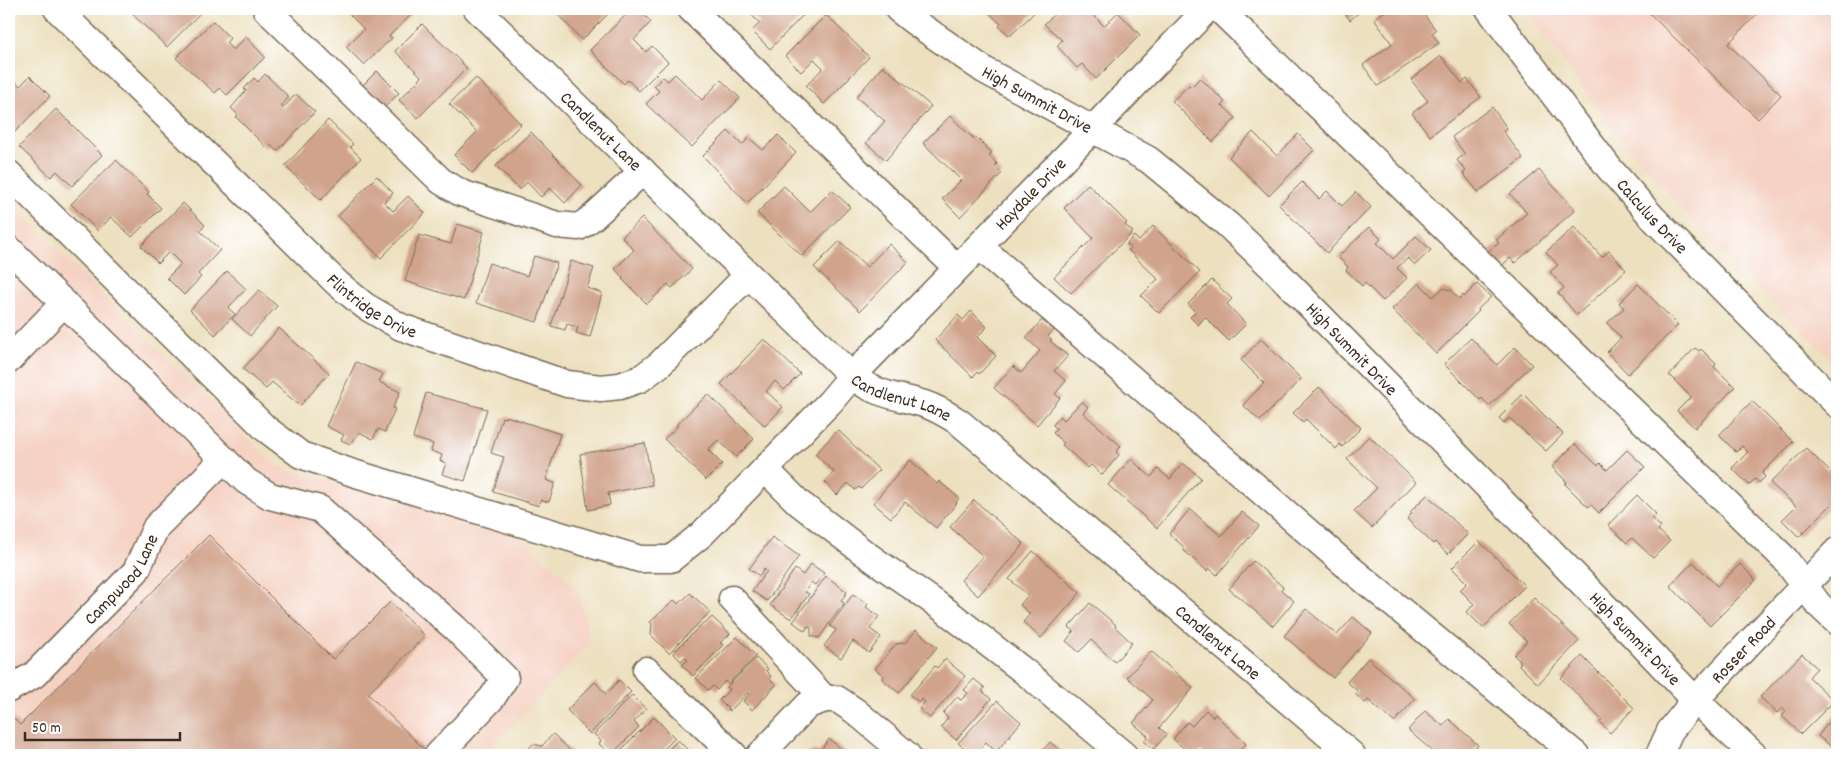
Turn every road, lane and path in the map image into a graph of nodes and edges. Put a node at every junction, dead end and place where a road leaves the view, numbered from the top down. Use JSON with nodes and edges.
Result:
{"nodes":[{"id":1,"x":57,"y":9,"type":"edge"},
{"id":2,"x":266,"y":9,"type":"edge"},
{"id":3,"x":477,"y":9,"type":"edge"},
{"id":4,"x":691,"y":9,"type":"edge"},
{"id":5,"x":898,"y":9,"type":"edge"},
{"id":6,"x":1208,"y":9,"type":"edge"},
{"id":7,"x":1218,"y":9,"type":"edge"},
{"id":8,"x":1488,"y":9,"type":"edge"},
{"id":9,"x":1092,"y":130,"type":"junction"},
{"id":10,"x":643,"y":171,"type":"junction"},
{"id":11,"x":9,"y":174,"type":"edge"},
{"id":12,"x":979,"y":246,"type":"junction"},
{"id":13,"x":9,"y":249,"type":"edge"},
{"id":14,"x":957,"y":268,"type":"junction"},
{"id":15,"x":748,"y":276,"type":"junction"},
{"id":16,"x":64,"y":302,"type":"junction"},
{"id":17,"x":9,"y":360,"type":"edge"},
{"id":18,"x":852,"y":376,"type":"junction"},
{"id":19,"x":1837,"y":404,"type":"edge"},
{"id":20,"x":224,"y":459,"type":"junction"},
{"id":21,"x":765,"y":469,"type":"junction"},
{"id":22,"x":1837,"y":551,"type":"edge"},
{"id":23,"x":1804,"y":585,"type":"junction"},
{"id":24,"x":732,"y":599,"type":"dead end"},
{"id":25,"x":1837,"y":622,"type":"edge"},
{"id":26,"x":646,"y":670,"type":"dead end"},
{"id":27,"x":9,"y":689,"type":"edge"},
{"id":28,"x":825,"y":699,"type":"junction"},
{"id":29,"x":1694,"y":700,"type":"junction"},
{"id":30,"x":438,"y":755,"type":"edge"},
{"id":31,"x":734,"y":755,"type":"edge"},
{"id":32,"x":760,"y":755,"type":"edge"},
{"id":33,"x":907,"y":755,"type":"edge"},
{"id":34,"x":1124,"y":755,"type":"edge"},
{"id":35,"x":1352,"y":755,"type":"edge"},
{"id":36,"x":1576,"y":755,"type":"edge"},
{"id":37,"x":1659,"y":755,"type":"edge"},
{"id":38,"x":1754,"y":755,"type":"edge"}],
"edges":[{"from":1,"to":15,"type":"street","name":"Flintridge Drive"},
{"from":2,"to":10,"type":"street"},
{"from":3,"to":10,"type":"street","name":"Candlenut Lane"},
{"from":4,"to":14,"type":"street"},
{"from":5,"to":9,"type":"street","name":"High Summit Drive"},
{"from":6,"to":9,"type":"street","name":"Haydale Drive"},
{"from":7,"to":23,"type":"street"},
{"from":8,"to":19,"type":"street","name":"Calculus Drive"},
{"from":9,"to":12,"type":"street","name":"Haydale Drive"},
{"from":9,"to":29,"type":"street","name":"High Summit Drive"},
{"from":10,"to":15,"type":"street","name":"Candlenut Lane"},
{"from":11,"to":21,"type":"street","name":"Haydale Drive"},
{"from":12,"to":14,"type":"street","name":"Haydale Drive"},
{"from":12,"to":36,"type":"street"},
{"from":13,"to":16,"type":"street"},
{"from":14,"to":18,"type":"street","name":"Haydale Drive"},
{"from":15,"to":18,"type":"street","name":"Candlenut Lane"},
{"from":16,"to":17,"type":"street"},
{"from":16,"to":20,"type":"street"},
{"from":18,"to":21,"type":"street","name":"Haydale Drive"},
{"from":18,"to":35,"type":"street","name":"Candlenut Lane"},
{"from":20,"to":27,"type":"street","name":"Campwood Lane"},
{"from":20,"to":30,"type":"street"},
{"from":21,"to":34,"type":"street"},
{"from":22,"to":23,"type":"street","name":"Rosser Road"},
{"from":23,"to":25,"type":"street"},
{"from":23,"to":29,"type":"street","name":"Rosser Road"},
{"from":24,"to":28,"type":"street"},
{"from":26,"to":31,"type":"street"},
{"from":28,"to":32,"type":"street"},
{"from":28,"to":33,"type":"street"},
{"from":29,"to":37,"type":"street","name":"Rosser Road"},
{"from":29,"to":38,"type":"street","name":"High Summit Drive"}]}
